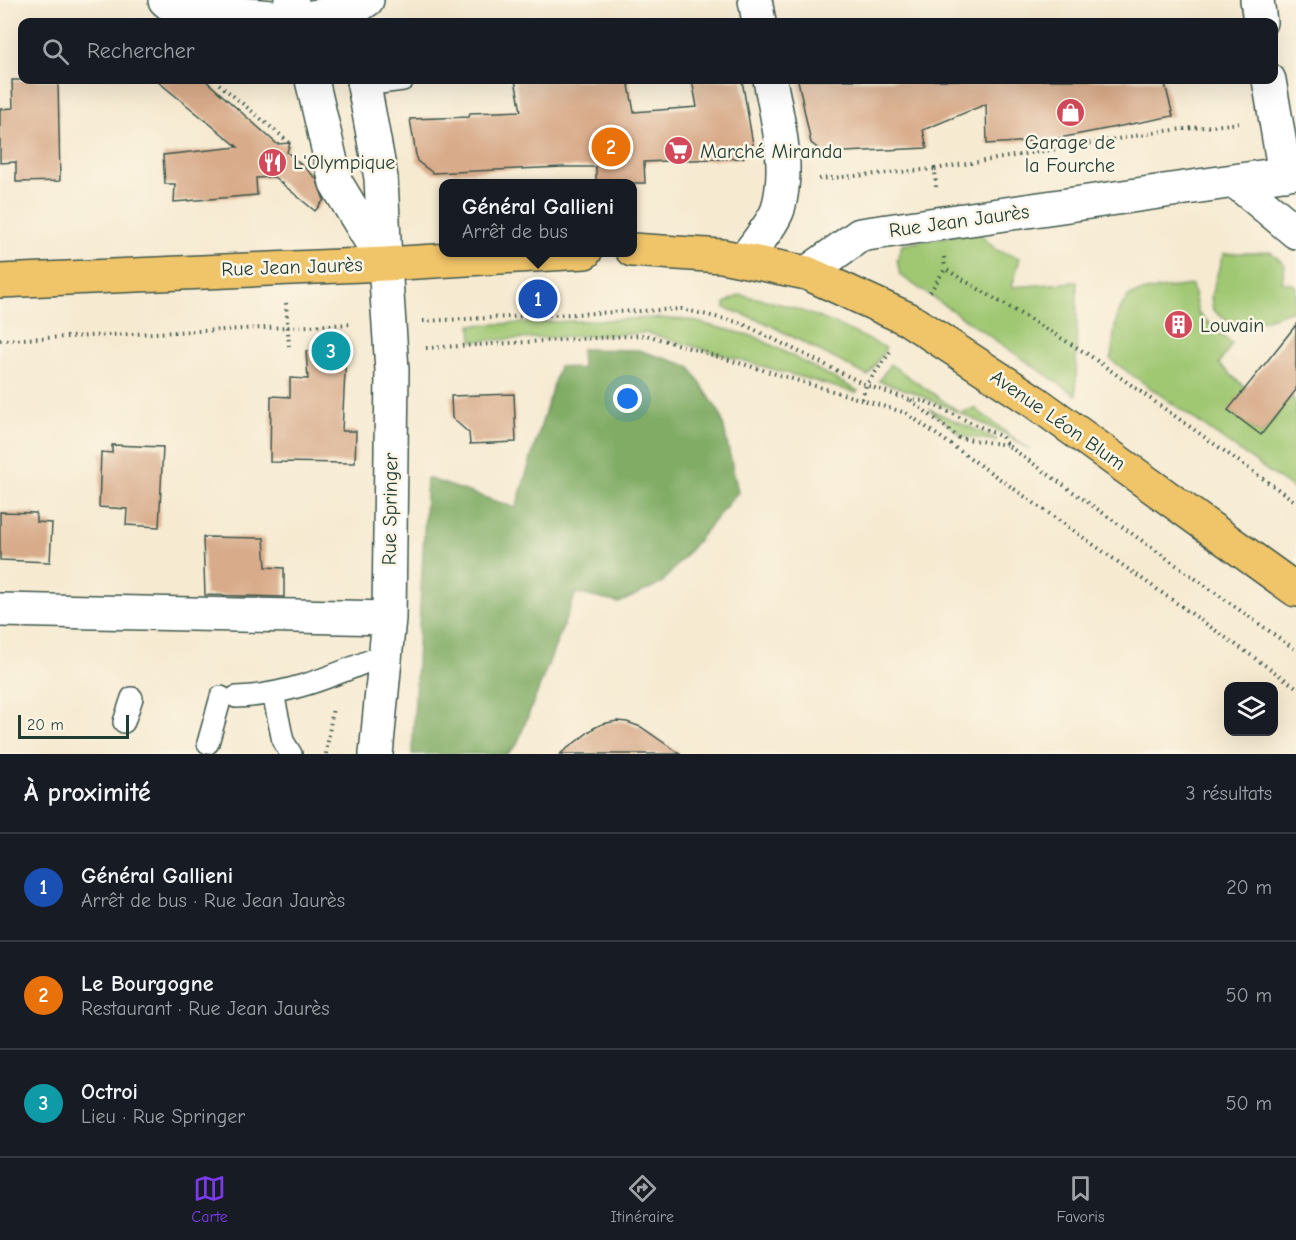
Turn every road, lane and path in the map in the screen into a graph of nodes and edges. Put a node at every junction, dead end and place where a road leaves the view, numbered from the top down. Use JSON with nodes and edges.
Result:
{"nodes":[{"id":1,"x":165,"y":0,"type":"edge"},
{"id":2,"x":755,"y":0,"type":"edge"},
{"id":3,"x":1257,"y":0,"type":"edge"},
{"id":4,"x":355,"y":8,"type":"edge"},
{"id":5,"x":296,"y":14,"type":"edge"},
{"id":6,"x":758,"y":18,"type":"edge"},
{"id":7,"x":1259,"y":18,"type":"edge"},
{"id":8,"x":219,"y":84,"type":"dead end"},
{"id":9,"x":313,"y":84,"type":"edge"},
{"id":10,"x":364,"y":84,"type":"edge"},
{"id":11,"x":771,"y":84,"type":"edge"},
{"id":12,"x":1270,"y":84,"type":"edge"},
{"id":13,"x":1280,"y":142,"type":"junction"},
{"id":14,"x":291,"y":144,"type":"dead end"},
{"id":15,"x":934,"y":169,"type":"junction"},
{"id":16,"x":1290,"y":173,"type":"edge"},
{"id":17,"x":814,"y":179,"type":"dead end"},
{"id":18,"x":1235,"y":181,"type":"junction"},
{"id":19,"x":940,"y":223,"type":"junction"},
{"id":20,"x":1296,"y":232,"type":"edge"},
{"id":21,"x":637,"y":250,"type":"edge"},
{"id":22,"x":502,"y":257,"type":"edge"},
{"id":23,"x":744,"y":260,"type":"junction"},
{"id":24,"x":385,"y":264,"type":"junction"},
{"id":25,"x":945,"y":269,"type":"junction"},
{"id":26,"x":807,"y":273,"type":"junction"},
{"id":27,"x":0,"y":281,"type":"edge"},
{"id":28,"x":930,"y":292,"type":"dead end"},
{"id":29,"x":285,"y":303,"type":"dead end"},
{"id":30,"x":422,"y":321,"type":"dead end"},
{"id":31,"x":346,"y":324,"type":"dead end"},
{"id":32,"x":287,"y":327,"type":"junction"},
{"id":33,"x":0,"y":340,"type":"edge"},
{"id":34,"x":290,"y":346,"type":"dead end"},
{"id":35,"x":416,"y":348,"type":"dead end"},
{"id":36,"x":891,"y":351,"type":"dead end"},
{"id":37,"x":866,"y":385,"type":"junction"},
{"id":38,"x":862,"y":399,"type":"junction"},
{"id":39,"x":910,"y":400,"type":"junction"},
{"id":40,"x":1007,"y":445,"type":"junction"},
{"id":41,"x":1296,"y":502,"type":"edge"},
{"id":42,"x":1296,"y":590,"type":"edge"},
{"id":43,"x":0,"y":610,"type":"edge"},
{"id":44,"x":389,"y":618,"type":"junction"},
{"id":45,"x":1296,"y":650,"type":"edge"},
{"id":46,"x":386,"y":654,"type":"junction"},
{"id":47,"x":1296,"y":687,"type":"edge"},
{"id":48,"x":273,"y":693,"type":"junction"},
{"id":49,"x":132,"y":698,"type":"dead end"},
{"id":50,"x":124,"y":722,"type":"dead end"},
{"id":51,"x":208,"y":743,"type":"dead end"},
{"id":52,"x":291,"y":754,"type":"edge"},
{"id":53,"x":376,"y":754,"type":"edge"}],
"edges":[{"from":1,"to":5,"type":"street"},
{"from":2,"to":6,"type":"street"},
{"from":3,"to":7,"type":"street"},
{"from":4,"to":5,"type":"street"},
{"from":8,"to":14,"type":"path"},
{"from":9,"to":24,"type":"street"},
{"from":10,"to":24,"type":"street","name":"Rue Springer"},
{"from":11,"to":23,"type":"street"},
{"from":12,"to":13,"type":"street"},
{"from":13,"to":15,"type":"path"},
{"from":13,"to":16,"type":"street"},
{"from":15,"to":17,"type":"path"},
{"from":15,"to":19,"type":"path"},
{"from":16,"to":18,"type":"street","name":"Rue Jean Jaurès"},
{"from":18,"to":19,"type":"street","name":"Rue Jean Jaurès"},
{"from":18,"to":20,"type":"street"},
{"from":19,"to":25,"type":"path"},
{"from":19,"to":26,"type":"street","name":"Rue Jean Jaurès"},
{"from":21,"to":23,"type":"main road"},
{"from":22,"to":24,"type":"main road","name":"Rue Jean Jaurès"},
{"from":23,"to":26,"type":"main road"},
{"from":24,"to":27,"type":"main road","name":"Rue Jean Jaurès"},
{"from":24,"to":44,"type":"street","name":"Rue Springer"},
{"from":25,"to":28,"type":"path"},
{"from":25,"to":41,"type":"path"},
{"from":26,"to":42,"type":"main road","name":"Avenue Léon Blum"},
{"from":29,"to":32,"type":"path"},
{"from":30,"to":37,"type":"path"},
{"from":31,"to":32,"type":"path"},
{"from":32,"to":33,"type":"path"},
{"from":32,"to":34,"type":"path"},
{"from":35,"to":38,"type":"path"},
{"from":36,"to":37,"type":"path"},
{"from":37,"to":38,"type":"path"},
{"from":37,"to":39,"type":"path"},
{"from":38,"to":47,"type":"path"},
{"from":39,"to":40,"type":"path"},
{"from":39,"to":40,"type":"path"},
{"from":40,"to":45,"type":"path"},
{"from":43,"to":44,"type":"street"},
{"from":44,"to":46,"type":"street","name":"Rue Springer"},
{"from":46,"to":48,"type":"lane"},
{"from":46,"to":53,"type":"street","name":"Rue Springer"},
{"from":48,"to":51,"type":"lane"},
{"from":48,"to":52,"type":"lane"},
{"from":49,"to":50,"type":"lane"}]}
